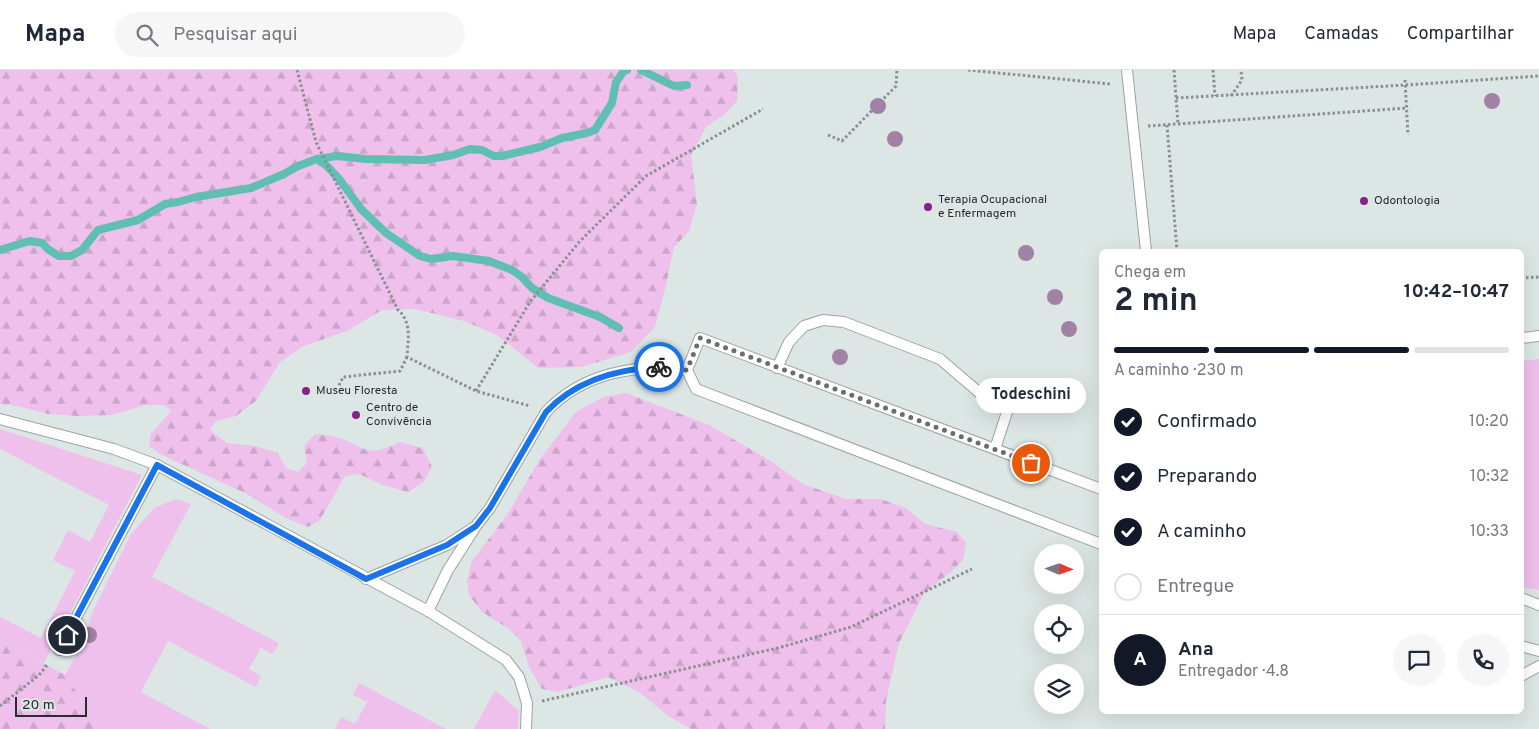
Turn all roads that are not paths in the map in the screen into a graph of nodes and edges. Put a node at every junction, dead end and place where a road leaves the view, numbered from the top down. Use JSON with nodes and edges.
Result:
{"nodes":[{"id":1,"x":1127,"y":70,"type":"edge"},
{"id":2,"x":1146,"y":249,"type":"edge"},
{"id":3,"x":1539,"y":336,"type":"edge"},
{"id":4,"x":1524,"y":338,"type":"edge"},
{"id":5,"x":778,"y":368,"type":"junction"},
{"id":6,"x":687,"y":370,"type":"junction"},
{"id":7,"x":0,"y":419,"type":"edge"},
{"id":8,"x":995,"y":450,"type":"junction"},
{"id":9,"x":157,"y":465,"type":"junction"},
{"id":10,"x":1099,"y":488,"type":"edge"},
{"id":11,"x":476,"y":526,"type":"junction"},
{"id":12,"x":1099,"y":543,"type":"edge"},
{"id":13,"x":366,"y":579,"type":"junction"},
{"id":14,"x":1524,"y":599,"type":"edge"},
{"id":15,"x":1539,"y":605,"type":"edge"},
{"id":16,"x":428,"y":611,"type":"junction"},
{"id":17,"x":1524,"y":647,"type":"edge"},
{"id":18,"x":59,"y":650,"type":"road end"},
{"id":19,"x":1539,"y":651,"type":"edge"},
{"id":20,"x":1539,"y":666,"type":"edge"},
{"id":21,"x":1524,"y":674,"type":"edge"},
{"id":22,"x":526,"y":729,"type":"edge"}],
"edges":[{"from":1,"to":2,"type":"lane"},
{"from":3,"to":4,"type":"lane"},
{"from":5,"to":6,"type":"lane"},
{"from":5,"to":8,"type":"lane"},
{"from":5,"to":8,"type":"lane"},
{"from":6,"to":11,"type":"lane"},
{"from":6,"to":12,"type":"lane"},
{"from":7,"to":9,"type":"lane"},
{"from":8,"to":10,"type":"lane"},
{"from":9,"to":13,"type":"lane"},
{"from":9,"to":18,"type":"lane"},
{"from":11,"to":13,"type":"lane"},
{"from":11,"to":16,"type":"lane"},
{"from":13,"to":16,"type":"lane"},
{"from":14,"to":15,"type":"lane"},
{"from":16,"to":22,"type":"lane"},
{"from":17,"to":19,"type":"lane"},
{"from":20,"to":21,"type":"lane"}]}
